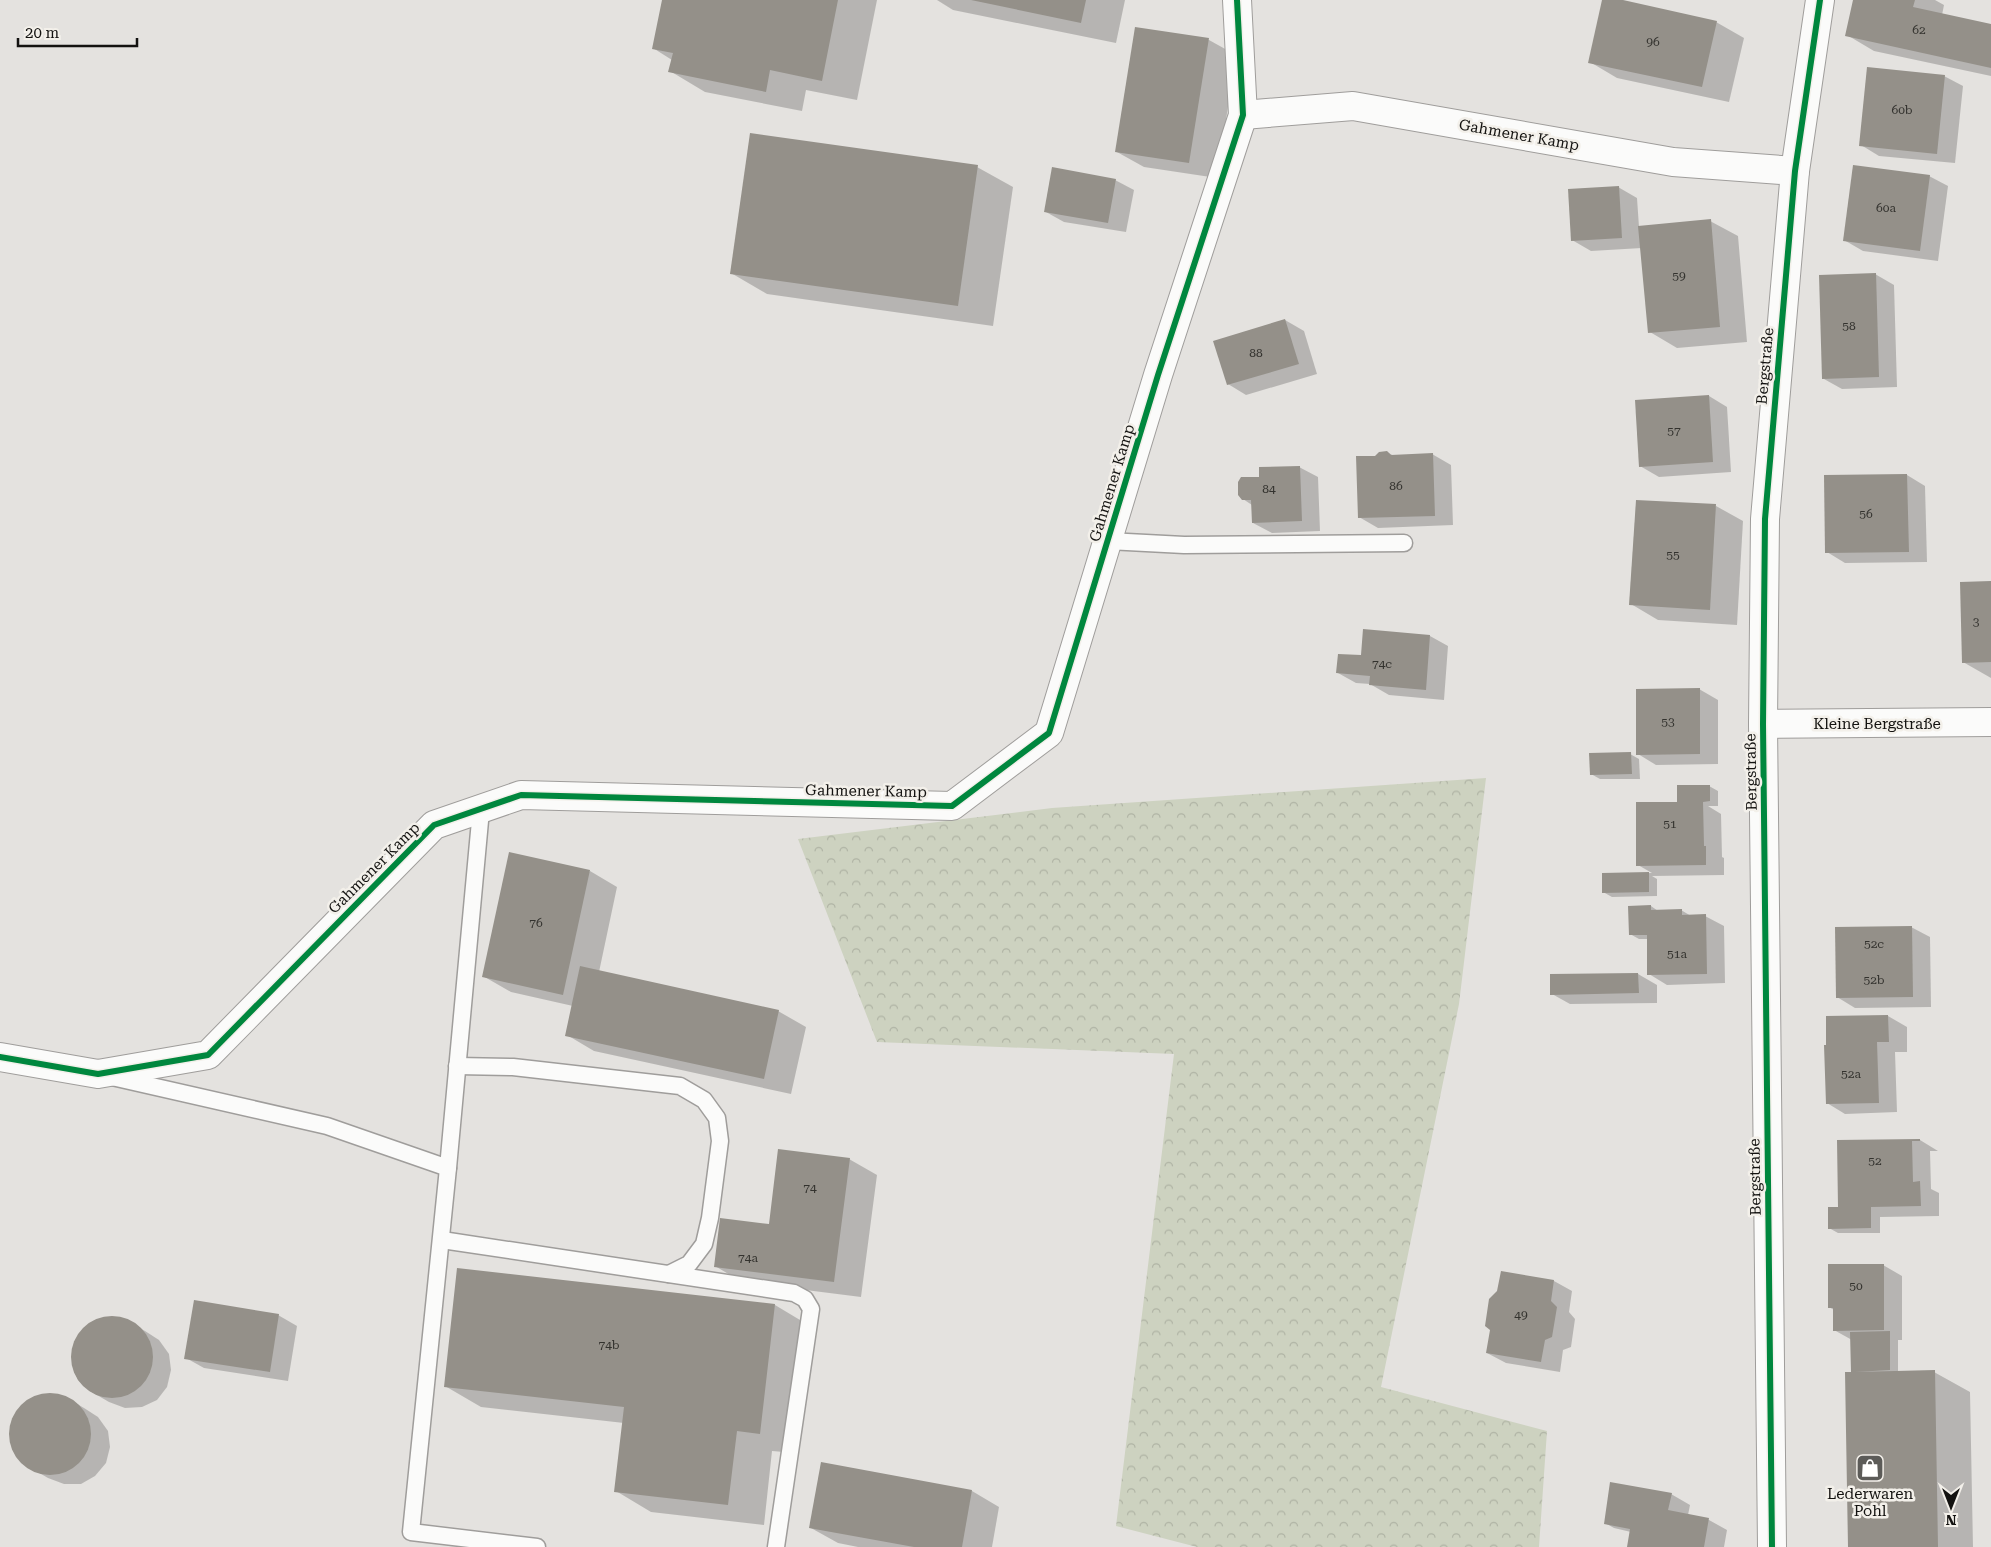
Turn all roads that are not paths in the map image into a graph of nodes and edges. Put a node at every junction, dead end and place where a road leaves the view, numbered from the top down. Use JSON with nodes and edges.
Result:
{"nodes":[{"id":1,"x":1237,"y":0,"type":"edge"},
{"id":2,"x":1820,"y":0,"type":"edge"},
{"id":3,"x":1243,"y":115,"type":"junction"},
{"id":4,"x":1795,"y":171,"type":"junction"},
{"id":5,"x":1108,"y":541,"type":"junction"},
{"id":6,"x":1404,"y":543,"type":"dead end"},
{"id":7,"x":1991,"y":722,"type":"edge"},
{"id":8,"x":1763,"y":724,"type":"junction"},
{"id":9,"x":481,"y":810,"type":"junction"},
{"id":10,"x":0,"y":1057,"type":"edge"},
{"id":11,"x":457,"y":1066,"type":"junction"},
{"id":12,"x":98,"y":1074,"type":"junction"},
{"id":13,"x":448,"y":1168,"type":"junction"},
{"id":14,"x":442,"y":1240,"type":"junction"},
{"id":15,"x":669,"y":1274,"type":"junction"},
{"id":16,"x":537,"y":1547,"type":"edge"},
{"id":17,"x":776,"y":1547,"type":"edge"},
{"id":18,"x":1772,"y":1547,"type":"edge"}],
"edges":[{"from":1,"to":3,"type":"street","name":"Gahmener Kamp"},
{"from":2,"to":4,"type":"street","name":"Bergstraße"},
{"from":3,"to":4,"type":"street","name":"Gahmener Kamp"},
{"from":3,"to":5,"type":"street","name":"Gahmener Kamp"},
{"from":4,"to":8,"type":"street","name":"Bergstraße"},
{"from":5,"to":6,"type":"lane"},
{"from":5,"to":9,"type":"street","name":"Gahmener Kamp"},
{"from":7,"to":8,"type":"street","name":"Kleine Bergstraße"},
{"from":8,"to":18,"type":"street","name":"Bergstraße"},
{"from":9,"to":11,"type":"lane"},
{"from":9,"to":12,"type":"street","name":"Gahmener Kamp"},
{"from":10,"to":12,"type":"street","name":"Gahmener Kamp"},
{"from":11,"to":13,"type":"lane"},
{"from":11,"to":15,"type":"lane"},
{"from":12,"to":13,"type":"lane"},
{"from":13,"to":14,"type":"lane"},
{"from":14,"to":15,"type":"lane"},
{"from":14,"to":16,"type":"lane"},
{"from":15,"to":17,"type":"lane"}]}
